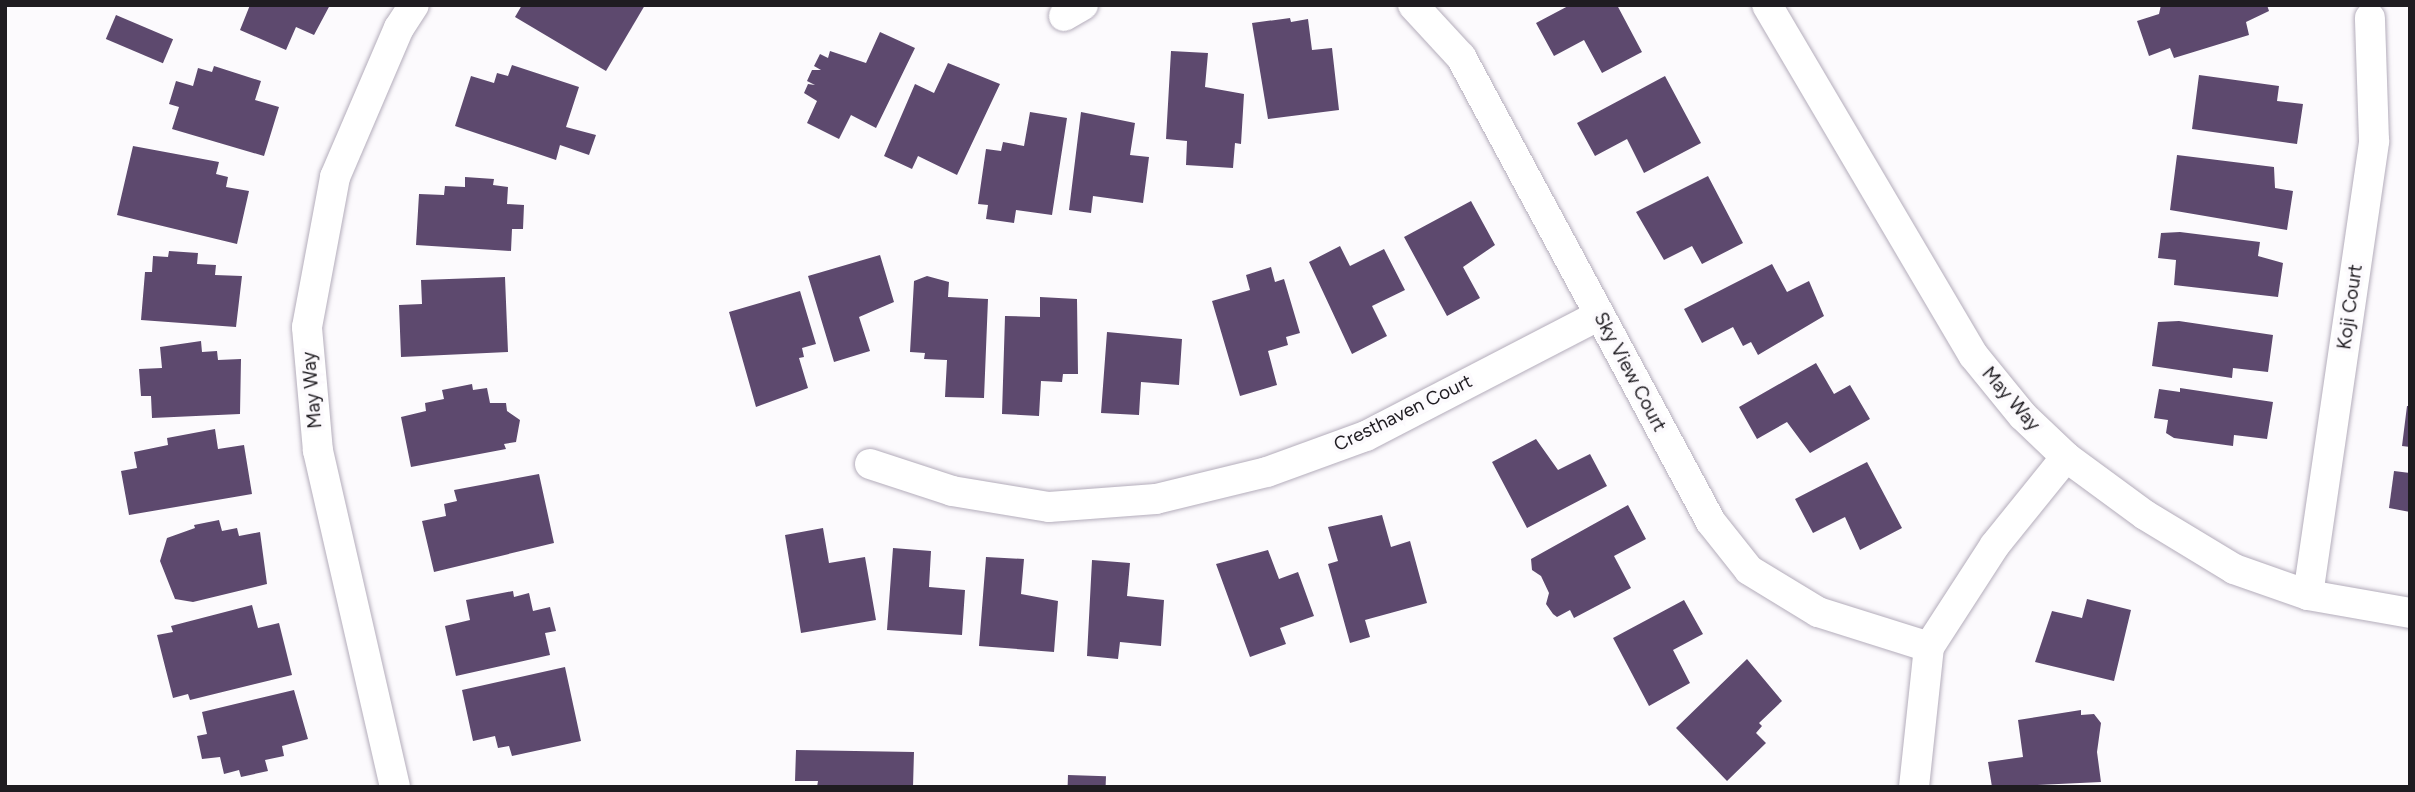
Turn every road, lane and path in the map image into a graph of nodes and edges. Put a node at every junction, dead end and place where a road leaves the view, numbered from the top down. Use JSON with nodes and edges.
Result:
{"nodes":[{"id":1,"x":414,"y":5,"type":"edge"},
{"id":2,"x":1413,"y":5,"type":"edge"},
{"id":3,"x":1768,"y":5,"type":"edge"},
{"id":4,"x":2370,"y":18,"type":"dead end"},
{"id":5,"x":1599,"y":315,"type":"junction"},
{"id":6,"x":2066,"y":457,"type":"junction"},
{"id":7,"x":870,"y":464,"type":"dead end"},
{"id":8,"x":2308,"y":595,"type":"junction"},
{"id":9,"x":2410,"y":613,"type":"edge"},
{"id":10,"x":1928,"y":648,"type":"junction"},
{"id":11,"x":395,"y":787,"type":"edge"},
{"id":12,"x":1914,"y":787,"type":"edge"}],
"edges":[{"from":1,"to":11,"type":"street","name":"May Way"},
{"from":2,"to":5,"type":"street","name":"Sky View Court"},
{"from":3,"to":6,"type":"street","name":"May Way"},
{"from":4,"to":8,"type":"street","name":"Koji Court"},
{"from":5,"to":7,"type":"street","name":"Cresthaven Court"},
{"from":5,"to":10,"type":"street","name":"Sky View Court"},
{"from":6,"to":8,"type":"street","name":"May Way"},
{"from":6,"to":10,"type":"street"},
{"from":8,"to":9,"type":"street","name":"May Way"},
{"from":10,"to":12,"type":"street"}]}
